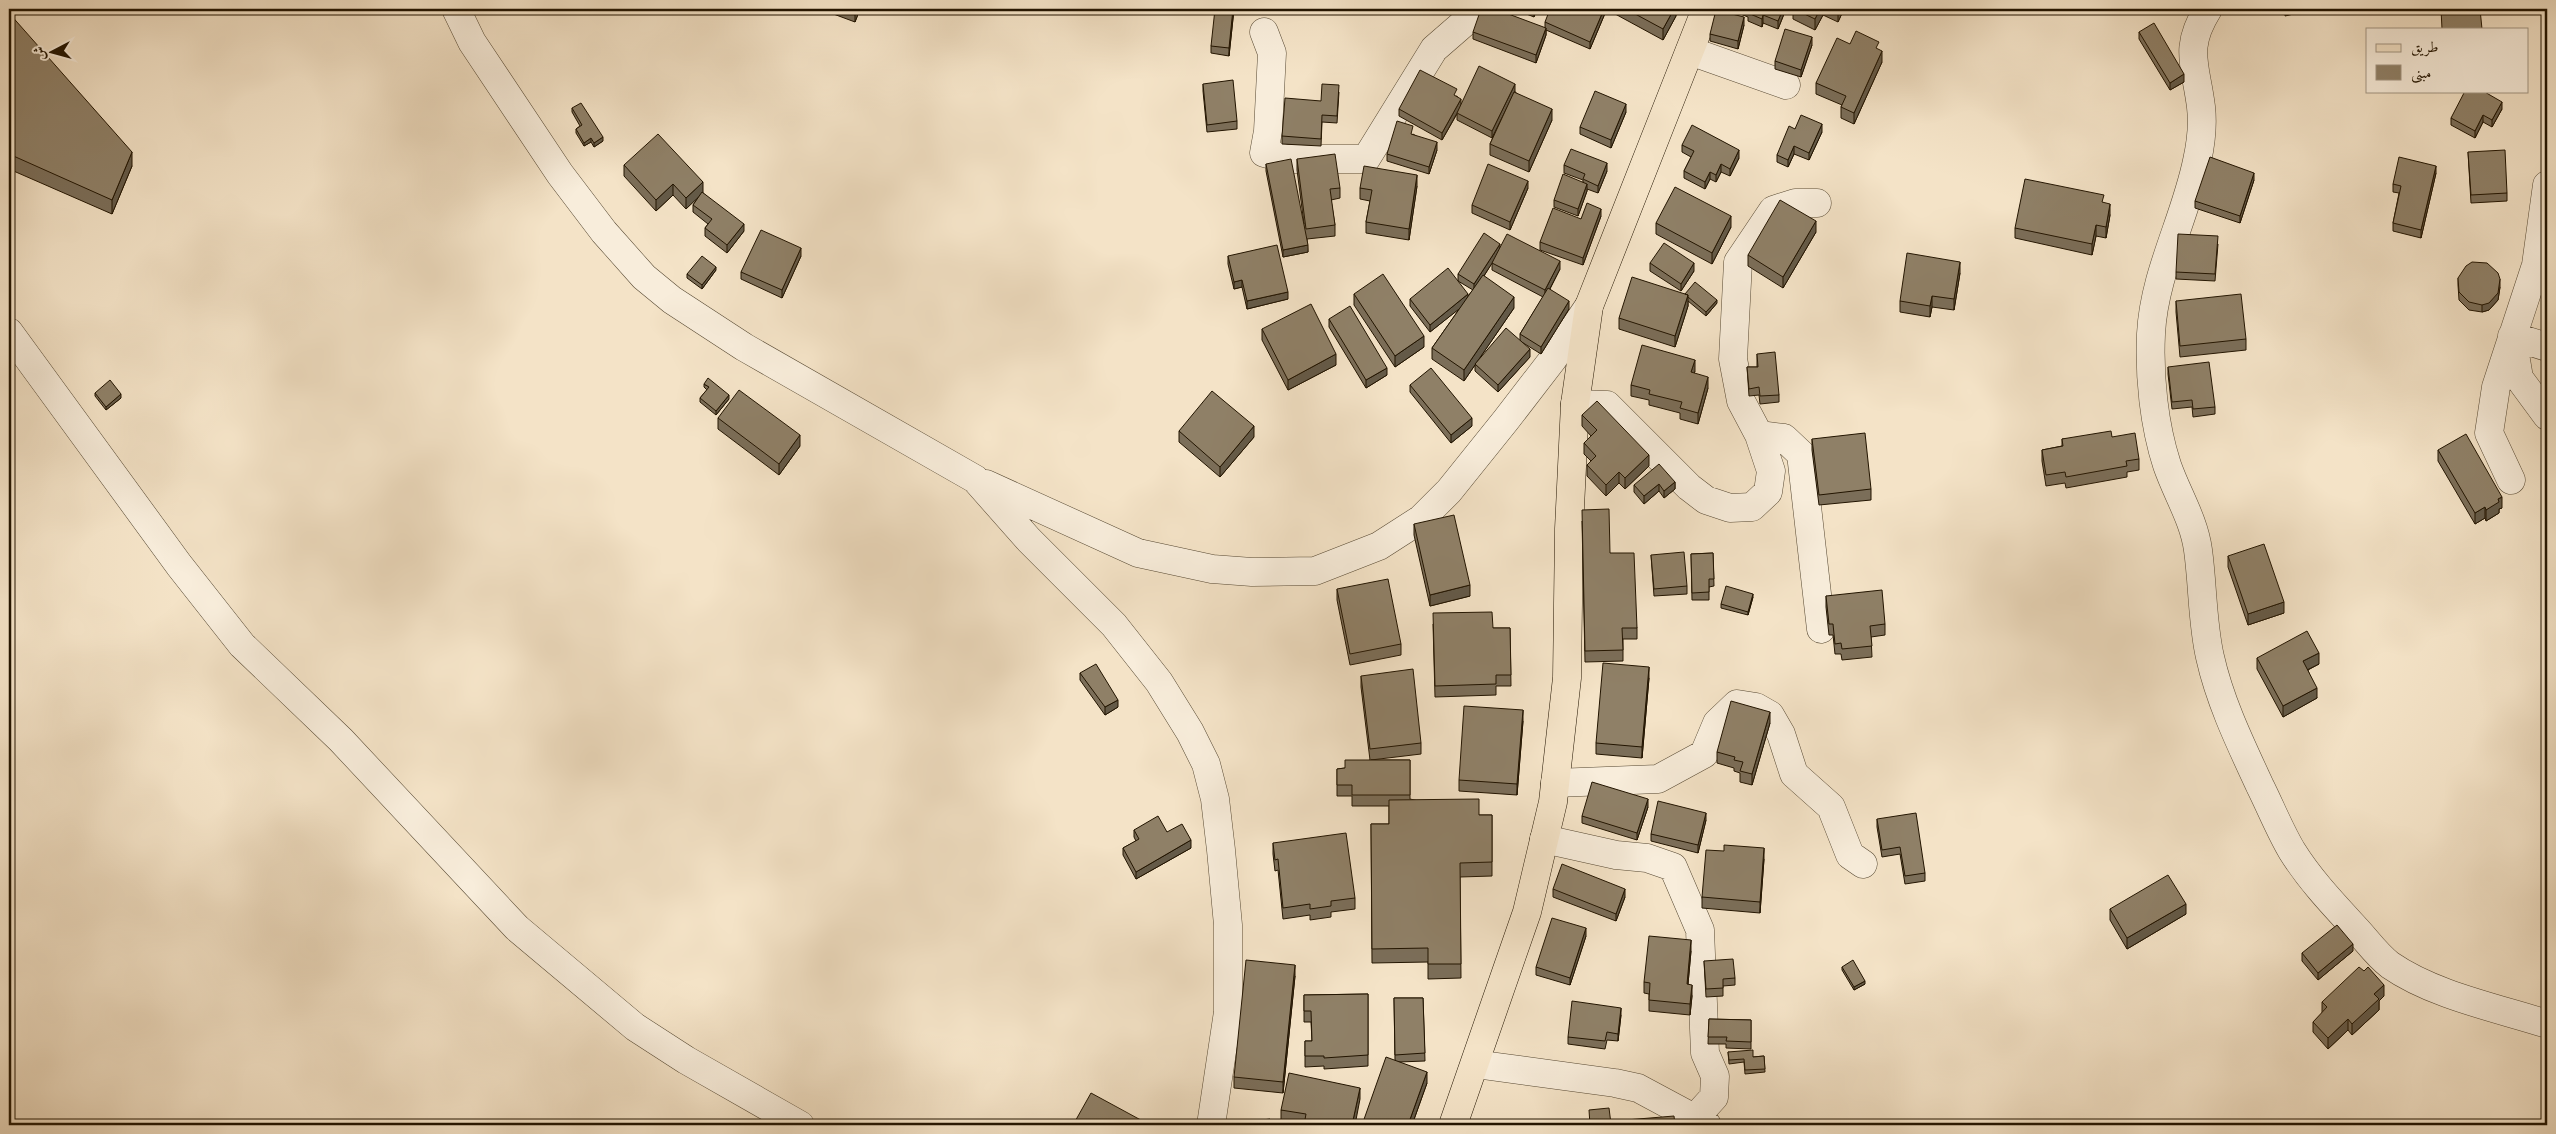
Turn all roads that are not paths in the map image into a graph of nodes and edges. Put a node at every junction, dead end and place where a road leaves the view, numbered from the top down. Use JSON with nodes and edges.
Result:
{"nodes":[{"id":1,"x":456,"y":9,"type":"edge"},
{"id":2,"x":1480,"y":9,"type":"edge"},
{"id":3,"x":1706,"y":9,"type":"edge"},
{"id":4,"x":2208,"y":9,"type":"edge"},
{"id":5,"x":1264,"y":32,"type":"dead end"},
{"id":6,"x":1690,"y":51,"type":"junction"},
{"id":7,"x":1786,"y":85,"type":"dead end"},
{"id":8,"x":2547,"y":185,"type":"edge"},
{"id":9,"x":1817,"y":203,"type":"dead end"},
{"id":10,"x":1589,"y":306,"type":"junction"},
{"id":11,"x":9,"y":332,"type":"edge"},
{"id":12,"x":2512,"y":336,"type":"junction"},
{"id":13,"x":2547,"y":347,"type":"edge"},
{"id":14,"x":1575,"y":404,"type":"junction"},
{"id":15,"x":2547,"y":416,"type":"edge"},
{"id":16,"x":1759,"y":435,"type":"junction"},
{"id":17,"x":975,"y":478,"type":"junction"},
{"id":18,"x":2511,"y":480,"type":"dead end"},
{"id":19,"x":1821,"y":629,"type":"dead end"},
{"id":20,"x":1555,"y":783,"type":"junction"},
{"id":21,"x":1544,"y":839,"type":"junction"},
{"id":22,"x":1863,"y":864,"type":"dead end"},
{"id":23,"x":2547,"y":1024,"type":"edge"},
{"id":24,"x":1475,"y":1064,"type":"junction"},
{"id":25,"x":1701,"y":1122,"type":"edge"},
{"id":26,"x":800,"y":1125,"type":"edge"},
{"id":27,"x":1212,"y":1125,"type":"edge"},
{"id":28,"x":1453,"y":1125,"type":"edge"}],
"edges":[{"from":1,"to":17,"type":"street"},
{"from":2,"to":5,"type":"street"},
{"from":3,"to":6,"type":"main road"},
{"from":4,"to":23,"type":"street"},
{"from":6,"to":7,"type":"street"},
{"from":6,"to":10,"type":"main road"},
{"from":8,"to":12,"type":"street"},
{"from":9,"to":16,"type":"street"},
{"from":10,"to":14,"type":"main road"},
{"from":10,"to":17,"type":"street"},
{"from":11,"to":26,"type":"street"},
{"from":12,"to":13,"type":"street"},
{"from":12,"to":15,"type":"street"},
{"from":12,"to":18,"type":"street"},
{"from":14,"to":16,"type":"street"},
{"from":14,"to":20,"type":"main road"},
{"from":16,"to":19,"type":"street"},
{"from":17,"to":27,"type":"street"},
{"from":20,"to":21,"type":"main road"},
{"from":20,"to":22,"type":"street"},
{"from":21,"to":24,"type":"main road"},
{"from":21,"to":25,"type":"street"},
{"from":24,"to":25,"type":"street"},
{"from":24,"to":28,"type":"main road"}]}
